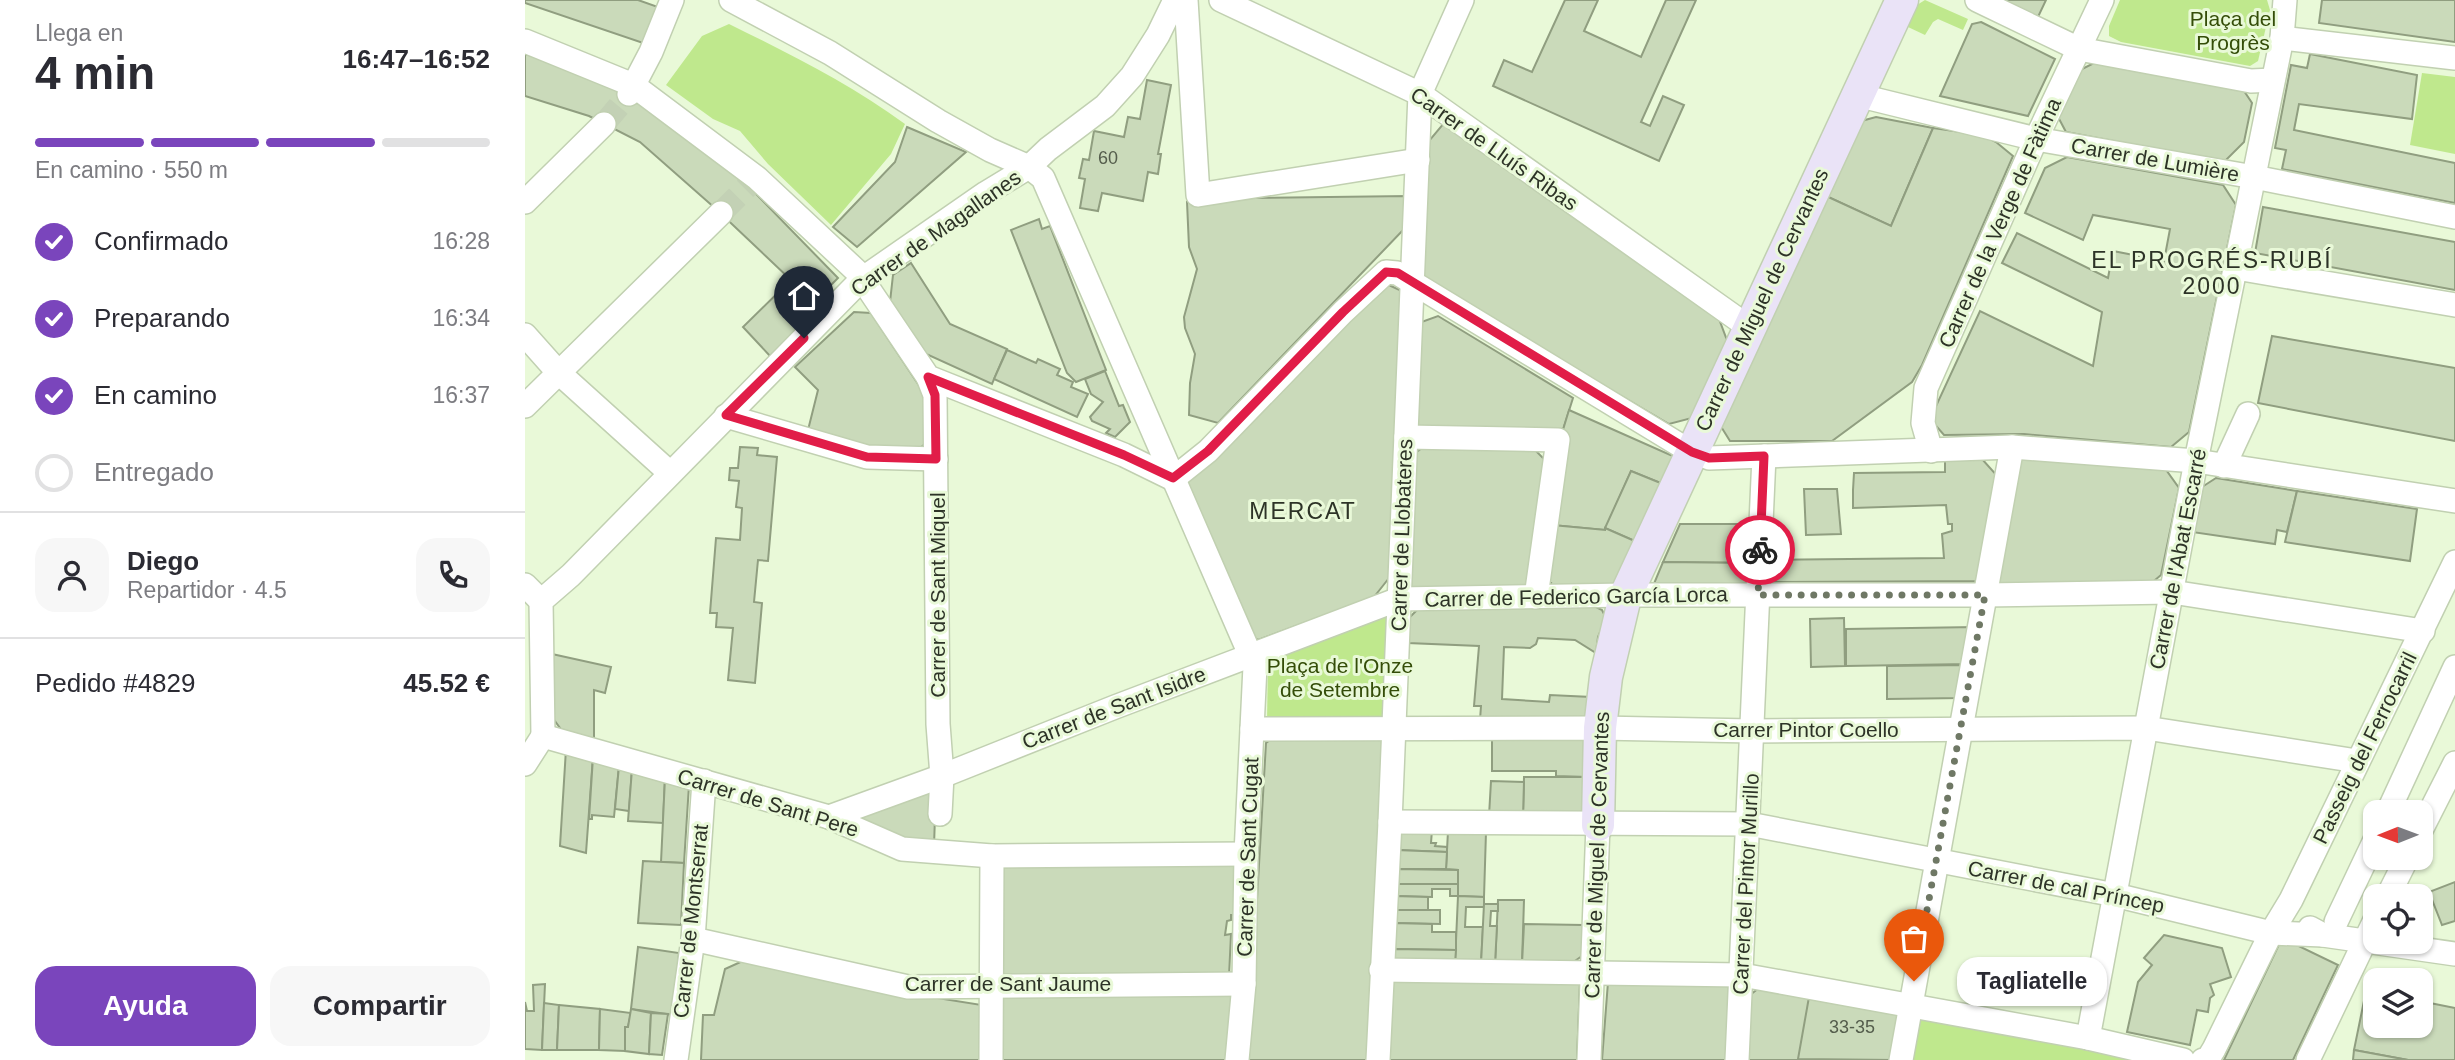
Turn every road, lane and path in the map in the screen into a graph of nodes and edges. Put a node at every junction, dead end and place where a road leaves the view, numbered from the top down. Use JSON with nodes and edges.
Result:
{"nodes":[{"id":1,"x":672,"y":0,"type":"edge"},
{"id":2,"x":731,"y":0,"type":"edge"},
{"id":3,"x":1175,"y":0,"type":"edge"},
{"id":4,"x":1186,"y":0,"type":"edge"},
{"id":5,"x":1462,"y":0,"type":"edge"},
{"id":6,"x":1902,"y":0,"type":"edge"},
{"id":7,"x":1977,"y":0,"type":"edge"},
{"id":8,"x":2102,"y":0,"type":"edge"},
{"id":9,"x":2285,"y":0,"type":"edge"},
{"id":10,"x":1236,"y":3,"type":"edge"},
{"id":11,"x":2282,"y":38,"type":"junction"},
{"id":12,"x":525,"y":41,"type":"edge"},
{"id":13,"x":2079,"y":50,"type":"junction"},
{"id":14,"x":2455,"y":58,"type":"edge"},
{"id":15,"x":2273,"y":80,"type":"junction"},
{"id":16,"x":631,"y":90,"type":"junction"},
{"id":17,"x":1420,"y":94,"type":"junction"},
{"id":18,"x":1857,"y":95,"type":"junction"},
{"id":19,"x":604,"y":124,"type":"tunnel mouth"},
{"id":20,"x":2036,"y":139,"type":"junction"},
{"id":21,"x":1418,"y":160,"type":"junction"},
{"id":22,"x":1029,"y":167,"type":"junction"},
{"id":23,"x":2255,"y":177,"type":"junction"},
{"id":24,"x":525,"y":202,"type":"edge"},
{"id":25,"x":721,"y":213,"type":"tunnel mouth"},
{"id":26,"x":2455,"y":217,"type":"edge"},
{"id":27,"x":2236,"y":268,"type":"junction"},
{"id":28,"x":863,"y":279,"type":"junction"},
{"id":29,"x":1413,"y":284,"type":"junction"},
{"id":30,"x":2455,"y":304,"type":"edge"},
{"id":31,"x":1750,"y":328,"type":"junction"},
{"id":32,"x":525,"y":335,"type":"edge"},
{"id":33,"x":558,"y":372,"type":"junction"},
{"id":34,"x":928,"y":377,"type":"junction"},
{"id":35,"x":525,"y":406,"type":"edge"},
{"id":36,"x":2248,"y":414,"type":"dead end"},
{"id":37,"x":726,"y":415,"type":"junction"},
{"id":38,"x":1406,"y":437,"type":"junction"},
{"id":39,"x":2012,"y":447,"type":"junction"},
{"id":40,"x":1931,"y":451,"type":"junction"},
{"id":41,"x":1692,"y":452,"type":"junction"},
{"id":42,"x":1764,"y":456,"type":"junction"},
{"id":43,"x":936,"y":459,"type":"junction"},
{"id":44,"x":2196,"y":461,"type":"junction"},
{"id":45,"x":2224,"y":466,"type":"junction"},
{"id":46,"x":670,"y":473,"type":"junction"},
{"id":47,"x":1173,"y":478,"type":"junction"},
{"id":48,"x":2455,"y":501,"type":"edge"},
{"id":49,"x":2455,"y":562,"type":"edge"},
{"id":50,"x":2172,"y":592,"type":"junction"},
{"id":51,"x":533,"y":593,"type":"edge"},
{"id":52,"x":1626,"y":594,"type":"junction"},
{"id":53,"x":1758,"y":595,"type":"junction"},
{"id":54,"x":1985,"y":595,"type":"junction"},
{"id":55,"x":1536,"y":597,"type":"junction"},
{"id":56,"x":1399,"y":599,"type":"junction"},
{"id":57,"x":2423,"y":631,"type":"junction"},
{"id":58,"x":1251,"y":655,"type":"junction"},
{"id":59,"x":2455,"y":667,"type":"edge"},
{"id":60,"x":1600,"y":728,"type":"junction"},
{"id":61,"x":2146,"y":728,"type":"junction"},
{"id":62,"x":1252,"y":729,"type":"junction"},
{"id":63,"x":1394,"y":729,"type":"junction"},
{"id":64,"x":1961,"y":730,"type":"junction"},
{"id":65,"x":1752,"y":731,"type":"junction"},
{"id":66,"x":534,"y":741,"type":"edge"},
{"id":67,"x":2357,"y":761,"type":"junction"},
{"id":68,"x":2455,"y":763,"type":"edge"},
{"id":69,"x":525,"y":764,"type":"edge"},
{"id":70,"x":942,"y":776,"type":"junction"},
{"id":71,"x":704,"y":782,"type":"junction"},
{"id":72,"x":2394,"y":800,"type":"edge"},
{"id":73,"x":2433,"y":806,"type":"edge"},
{"id":74,"x":940,"y":814,"type":"dead end"},
{"id":75,"x":829,"y":817,"type":"junction"},
{"id":76,"x":1390,"y":822,"type":"junction"},
{"id":77,"x":1749,"y":824,"type":"junction"},
{"id":78,"x":1598,"y":825,"type":"junction"},
{"id":79,"x":1246,"y":854,"type":"junction"},
{"id":80,"x":992,"y":856,"type":"junction"},
{"id":81,"x":1937,"y":862,"type":"junction"},
{"id":82,"x":2363,"y":863,"type":"edge"},
{"id":83,"x":2115,"y":895,"type":"junction"},
{"id":84,"x":2291,"y":900,"type":"junction"},
{"id":85,"x":2330,"y":928,"type":"junction"},
{"id":86,"x":2363,"y":930,"type":"edge"},
{"id":87,"x":2271,"y":933,"type":"junction"},
{"id":88,"x":693,"y":939,"type":"junction"},
{"id":89,"x":2363,"y":943,"type":"edge"},
{"id":90,"x":2433,"y":948,"type":"edge"},
{"id":91,"x":2455,"y":954,"type":"edge"},
{"id":92,"x":1381,"y":970,"type":"junction"},
{"id":93,"x":1592,"y":973,"type":"junction"},
{"id":94,"x":1742,"y":975,"type":"junction"},
{"id":95,"x":1244,"y":984,"type":"junction"},
{"id":96,"x":992,"y":987,"type":"junction"},
{"id":97,"x":1910,"y":1005,"type":"junction"},
{"id":98,"x":2088,"y":1038,"type":"junction"},
{"id":99,"x":676,"y":1060,"type":"edge"},
{"id":100,"x":991,"y":1060,"type":"edge"},
{"id":101,"x":1237,"y":1060,"type":"edge"},
{"id":102,"x":1378,"y":1060,"type":"edge"},
{"id":103,"x":1590,"y":1060,"type":"edge"},
{"id":104,"x":1737,"y":1060,"type":"edge"},
{"id":105,"x":1901,"y":1060,"type":"edge"},
{"id":106,"x":2183,"y":1060,"type":"edge"},
{"id":107,"x":2203,"y":1060,"type":"edge"},
{"id":108,"x":2308,"y":1060,"type":"edge"}],
"edges":[{"from":1,"to":16,"type":"street"},
{"from":2,"to":22,"type":"street"},
{"from":3,"to":22,"type":"street","name":"Carrer de Magallanes"},
{"from":4,"to":21,"type":"street"},
{"from":5,"to":17,"type":"street"},
{"from":6,"to":18,"type":"street","name":"Carrer de Miguel de Cervantes"},
{"from":7,"to":13,"type":"street"},
{"from":8,"to":13,"type":"street","name":"Carrer de la Verge de Fàtima"},
{"from":9,"to":11,"type":"street","name":"Carrer de l'Abat Escarré"},
{"from":10,"to":17,"type":"street","name":"Carrer de Lluís Ribas"},
{"from":11,"to":14,"type":"street"},
{"from":11,"to":15,"type":"street","name":"Carrer de l'Abat Escarré"},
{"from":12,"to":16,"type":"street"},
{"from":13,"to":15,"type":"street"},
{"from":13,"to":20,"type":"street","name":"Carrer de la Verge de Fàtima"},
{"from":15,"to":23,"type":"street","name":"Carrer de l'Abat Escarré"},
{"from":16,"to":28,"type":"street"},
{"from":17,"to":21,"type":"street","name":"Carrer de Llobateres"},
{"from":17,"to":31,"type":"street","name":"Carrer de Lluís Ribas"},
{"from":18,"to":20,"type":"street","name":"Carrer de Lumière"},
{"from":18,"to":31,"type":"street","name":"Carrer de Miguel de Cervantes"},
{"from":19,"to":24,"type":"street"},
{"from":20,"to":23,"type":"street","name":"Carrer de Lumière"},
{"from":20,"to":40,"type":"street","name":"Carrer de la Verge de Fàtima"},
{"from":21,"to":29,"type":"street","name":"Carrer de Llobateres"},
{"from":22,"to":28,"type":"street","name":"Carrer de Magallanes"},
{"from":22,"to":47,"type":"street","name":"Carrer de Sant Cugat"},
{"from":23,"to":26,"type":"street","name":"Carrer de Lumière"},
{"from":23,"to":27,"type":"street","name":"Carrer de l'Abat Escarré"},
{"from":25,"to":33,"type":"street"},
{"from":27,"to":30,"type":"street"},
{"from":27,"to":44,"type":"street","name":"Carrer de l'Abat Escarré"},
{"from":28,"to":34,"type":"street"},
{"from":28,"to":37,"type":"street","name":"Carrer de Magallanes"},
{"from":29,"to":38,"type":"street","name":"Carrer de Llobateres"},
{"from":29,"to":41,"type":"street"},
{"from":29,"to":47,"type":"street"},
{"from":31,"to":41,"type":"street","name":"Carrer de Miguel de Cervantes"},
{"from":32,"to":33,"type":"street"},
{"from":33,"to":35,"type":"street"},
{"from":33,"to":46,"type":"street"},
{"from":34,"to":43,"type":"street","name":"Carrer de Sant Miquel"},
{"from":34,"to":47,"type":"street"},
{"from":36,"to":45,"type":"street"},
{"from":37,"to":43,"type":"street"},
{"from":37,"to":46,"type":"street","name":"Carrer de Magallanes"},
{"from":38,"to":55,"type":"street"},
{"from":38,"to":56,"type":"street","name":"Carrer de Llobateres"},
{"from":39,"to":40,"type":"street"},
{"from":39,"to":44,"type":"street"},
{"from":39,"to":54,"type":"street"},
{"from":40,"to":42,"type":"street"},
{"from":41,"to":42,"type":"street"},
{"from":41,"to":52,"type":"street","name":"Carrer de Miguel de Cervantes"},
{"from":42,"to":53,"type":"street","name":"Carrer del Pintor Murillo"},
{"from":43,"to":70,"type":"street","name":"Carrer de Sant Miquel"},
{"from":44,"to":45,"type":"street"},
{"from":44,"to":50,"type":"street","name":"Carrer de l'Abat Escarré"},
{"from":45,"to":48,"type":"street"},
{"from":46,"to":51,"type":"street","name":"Carrer de Magallanes"},
{"from":47,"to":58,"type":"street","name":"Carrer de Sant Cugat"},
{"from":49,"to":57,"type":"street","name":"Passeig del Ferrocarril"},
{"from":50,"to":54,"type":"street","name":"Carrer de Federico García Lorca"},
{"from":50,"to":57,"type":"street","name":"Carrer de Federico García Lorca"},
{"from":50,"to":61,"type":"street","name":"Carrer de l'Abat Escarré"},
{"from":51,"to":66,"type":"street","name":"Carrer de Magallanes"},
{"from":52,"to":53,"type":"street","name":"Carrer de Federico García Lorca"},
{"from":52,"to":55,"type":"street","name":"Carrer de Federico García Lorca"},
{"from":52,"to":60,"type":"street","name":"Carrer de Miguel de Cervantes"},
{"from":53,"to":54,"type":"street","name":"Carrer de Federico García Lorca"},
{"from":53,"to":65,"type":"street","name":"Carrer del Pintor Murillo"},
{"from":54,"to":64,"type":"street"},
{"from":55,"to":56,"type":"street","name":"Carrer de Federico García Lorca"},
{"from":56,"to":58,"type":"street","name":"Carrer de Sant Isidre"},
{"from":56,"to":63,"type":"street","name":"Carrer de Llobateres"},
{"from":57,"to":67,"type":"street","name":"Passeig del Ferrocarril"},
{"from":58,"to":62,"type":"street","name":"Carrer de Sant Cugat"},
{"from":58,"to":70,"type":"street","name":"Carrer de Sant Isidre"},
{"from":59,"to":72,"type":"street"},
{"from":60,"to":63,"type":"street","name":"Carrer Pintor Coello"},
{"from":60,"to":65,"type":"street","name":"Carrer Pintor Coello"},
{"from":60,"to":78,"type":"street","name":"Carrer de Miguel de Cervantes"},
{"from":61,"to":64,"type":"street","name":"Carrer Pintor Coello"},
{"from":61,"to":67,"type":"street","name":"Carrer Pintor Coello"},
{"from":61,"to":83,"type":"street","name":"Carrer de l'Abat Escarré"},
{"from":62,"to":63,"type":"street","name":"Carrer Pintor Coello"},
{"from":62,"to":79,"type":"street","name":"Carrer de Sant Cugat"},
{"from":63,"to":76,"type":"street","name":"Carrer de Llobateres"},
{"from":64,"to":65,"type":"street","name":"Carrer Pintor Coello"},
{"from":64,"to":81,"type":"street"},
{"from":65,"to":77,"type":"street","name":"Carrer del Pintor Murillo"},
{"from":66,"to":69,"type":"street"},
{"from":66,"to":71,"type":"street","name":"Carrer de Sant Pere"},
{"from":67,"to":84,"type":"street","name":"Passeig del Ferrocarril"},
{"from":68,"to":73,"type":"street"},
{"from":70,"to":74,"type":"street","name":"Carrer de Sant Miquel"},
{"from":70,"to":75,"type":"street","name":"Carrer de Sant Isidre"},
{"from":71,"to":75,"type":"street","name":"Carrer de Sant Pere"},
{"from":71,"to":88,"type":"street","name":"Carrer de Montserrat"},
{"from":75,"to":80,"type":"street","name":"Carrer de Sant Pere"},
{"from":76,"to":78,"type":"street","name":"Carrer de cal Príncep"},
{"from":76,"to":92,"type":"street","name":"Carrer de Llobateres"},
{"from":77,"to":78,"type":"street","name":"Carrer de cal Príncep"},
{"from":77,"to":81,"type":"street","name":"Carrer de cal Príncep"},
{"from":77,"to":94,"type":"street","name":"Carrer del Pintor Murillo"},
{"from":78,"to":93,"type":"street","name":"Carrer de Miguel de Cervantes"},
{"from":79,"to":80,"type":"street","name":"Carrer de Sant Pere"},
{"from":79,"to":95,"type":"street","name":"Carrer de Sant Cugat"},
{"from":80,"to":96,"type":"street"},
{"from":81,"to":83,"type":"street","name":"Carrer de cal Príncep"},
{"from":81,"to":97,"type":"street"},
{"from":82,"to":85,"type":"street"},
{"from":83,"to":87,"type":"street","name":"Carrer de cal Príncep"},
{"from":83,"to":98,"type":"street","name":"Carrer de l'Abat Escarré"},
{"from":84,"to":85,"type":"street"},
{"from":84,"to":87,"type":"street","name":"Passeig del Ferrocarril"},
{"from":85,"to":86,"type":"street","name":"Carrer de cal Príncep"},
{"from":85,"to":87,"type":"street","name":"Carrer de cal Príncep"},
{"from":87,"to":107,"type":"street","name":"Passeig del Ferrocarril"},
{"from":88,"to":96,"type":"street","name":"Carrer de Sant Jaume"},
{"from":88,"to":99,"type":"street","name":"Carrer de Montserrat"},
{"from":89,"to":108,"type":"street"},
{"from":90,"to":91,"type":"street","name":"Carrer de cal Príncep"},
{"from":92,"to":93,"type":"street"},
{"from":92,"to":102,"type":"street","name":"Carrer de Llobateres"},
{"from":93,"to":94,"type":"street"},
{"from":93,"to":103,"type":"street","name":"Carrer de Miguel de Cervantes"},
{"from":94,"to":97,"type":"street"},
{"from":94,"to":104,"type":"street","name":"Carrer del Pintor Murillo"},
{"from":95,"to":96,"type":"street","name":"Carrer de Sant Jaume"},
{"from":95,"to":101,"type":"street","name":"Carrer de Sant Cugat"},
{"from":96,"to":100,"type":"street"},
{"from":97,"to":98,"type":"street"},
{"from":97,"to":105,"type":"street"},
{"from":98,"to":106,"type":"street"}]}
